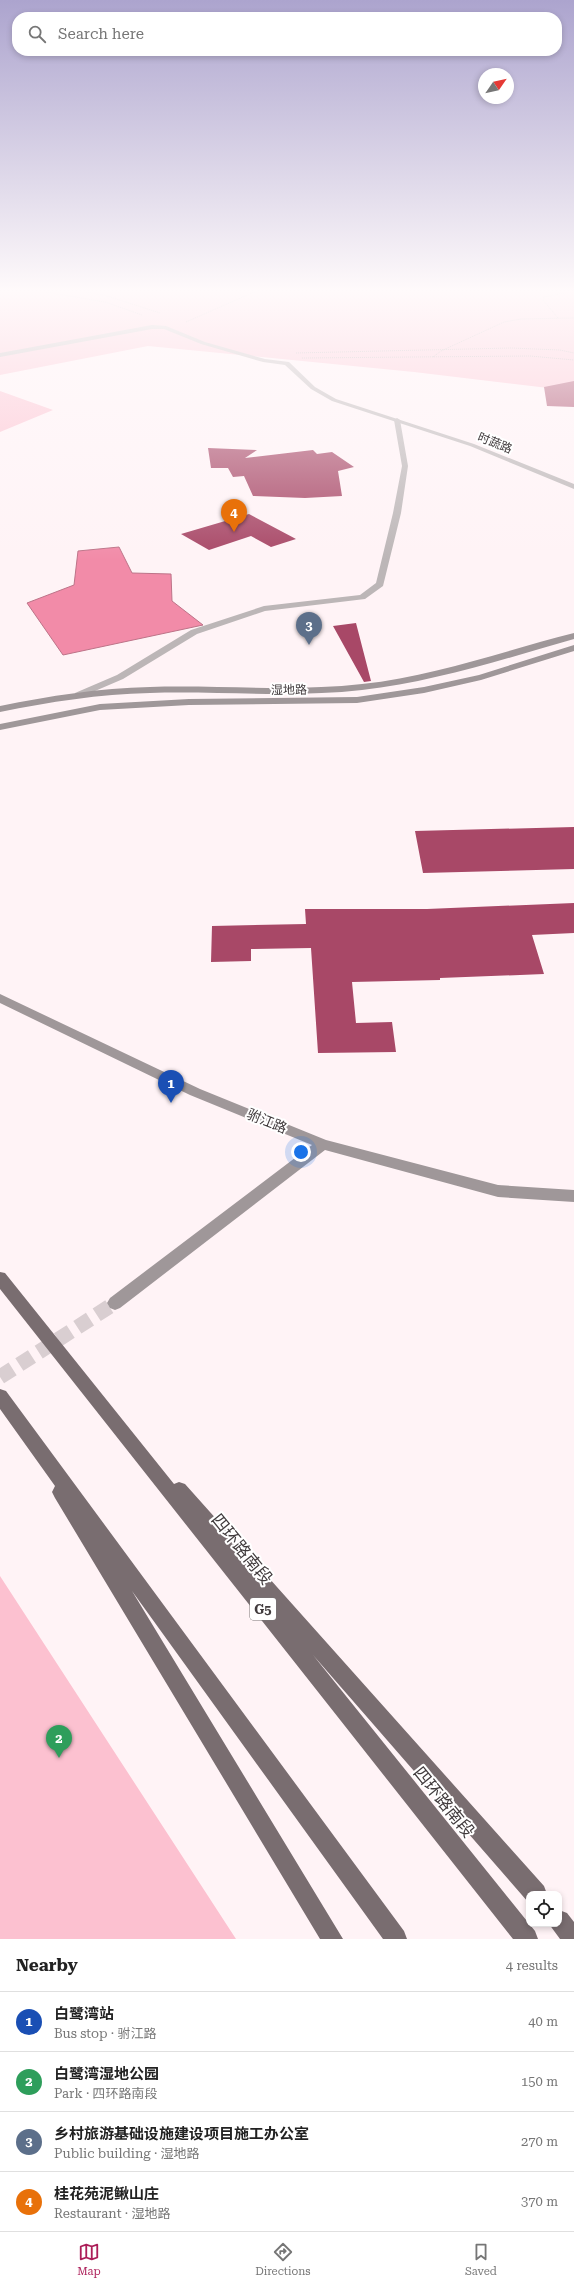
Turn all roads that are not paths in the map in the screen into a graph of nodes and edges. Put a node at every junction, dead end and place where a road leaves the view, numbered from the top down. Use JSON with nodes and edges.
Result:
{"nodes":[{"id":1,"x":304,"y":379,"type":"edge"},
{"id":2,"x":397,"y":420,"type":"junction"},
{"id":3,"x":574,"y":487,"type":"edge"},
{"id":4,"x":574,"y":636,"type":"edge"},
{"id":5,"x":574,"y":648,"type":"edge"},
{"id":6,"x":78,"y":695,"type":"junction"},
{"id":7,"x":0,"y":709,"type":"edge"},
{"id":8,"x":0,"y":727,"type":"edge"},
{"id":9,"x":0,"y":998,"type":"edge"},
{"id":10,"x":323,"y":1144,"type":"junction"},
{"id":11,"x":574,"y":1196,"type":"edge"},
{"id":12,"x":0,"y":1278,"type":"edge"},
{"id":13,"x":115,"y":1303,"type":"tunnel mouth"},
{"id":14,"x":79,"y":1378,"type":"junction"},
{"id":15,"x":0,"y":1396,"type":"edge"},
{"id":16,"x":19,"y":1422,"type":"junction"},
{"id":17,"x":533,"y":1891,"type":"edge"},
{"id":18,"x":562,"y":1924,"type":"edge"},
{"id":19,"x":574,"y":1938,"type":"edge"},
{"id":20,"x":332,"y":1939,"type":"edge"},
{"id":21,"x":396,"y":1939,"type":"edge"},
{"id":22,"x":527,"y":1939,"type":"edge"}],
"edges":[{"from":1,"to":2,"type":"street","name":"时蔬路"},
{"from":2,"to":3,"type":"street","name":"时蔬路"},
{"from":2,"to":6,"type":"street"},
{"from":4,"to":6,"type":"street","name":"湿地路"},
{"from":5,"to":8,"type":"street","name":"湿地路"},
{"from":6,"to":7,"type":"street","name":"湿地路"},
{"from":9,"to":10,"type":"street","name":"驸江路"},
{"from":10,"to":11,"type":"street","name":"驸江路"},
{"from":10,"to":13,"type":"street"},
{"from":12,"to":14,"type":"highway","name":"四环路南段","number":"G5"},
{"from":14,"to":17,"type":"highway"},
{"from":14,"to":22,"type":"highway","name":"四环路南段","number":"G5"},
{"from":15,"to":16,"type":"highway"},
{"from":16,"to":20,"type":"highway"},
{"from":16,"to":21,"type":"highway"},
{"from":18,"to":19,"type":"highway"}]}
